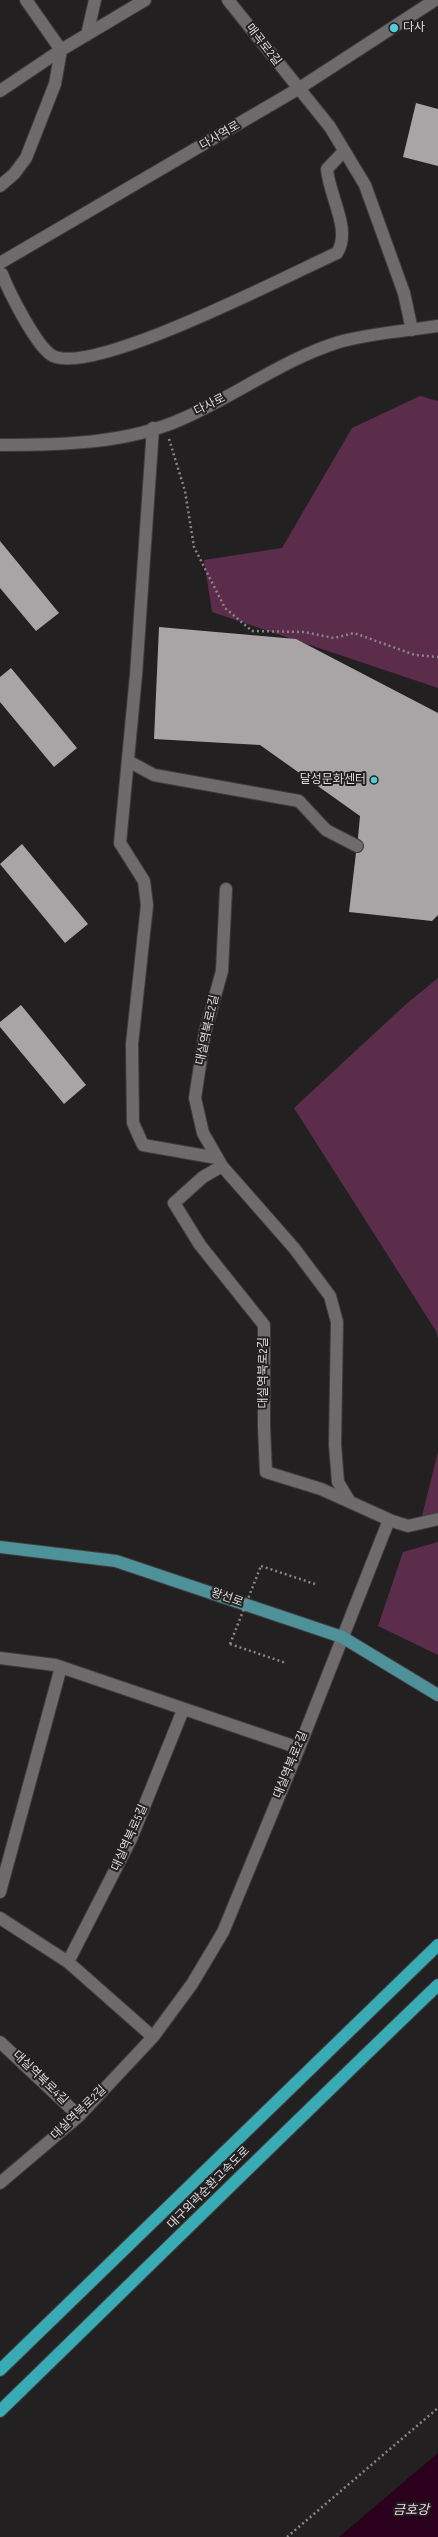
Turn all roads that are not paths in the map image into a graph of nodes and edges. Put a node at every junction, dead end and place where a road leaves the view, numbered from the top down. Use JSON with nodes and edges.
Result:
{"nodes":[{"id":1,"x":26,"y":0,"type":"edge"},
{"id":2,"x":95,"y":0,"type":"edge"},
{"id":3,"x":145,"y":0,"type":"edge"},
{"id":4,"x":228,"y":0,"type":"edge"},
{"id":5,"x":435,"y":0,"type":"edge"},
{"id":6,"x":86,"y":35,"type":"junction"},
{"id":7,"x":61,"y":50,"type":"junction"},
{"id":8,"x":298,"y":89,"type":"junction"},
{"id":9,"x":0,"y":91,"type":"edge"},
{"id":10,"x":344,"y":151,"type":"junction"},
{"id":11,"x":0,"y":186,"type":"edge"},
{"id":12,"x":1,"y":269,"type":"edge"},
{"id":13,"x":438,"y":326,"type":"edge"},
{"id":14,"x":412,"y":330,"type":"junction"},
{"id":15,"x":159,"y":426,"type":"junction"},
{"id":16,"x":0,"y":445,"type":"edge"},
{"id":17,"x":128,"y":761,"type":"junction"},
{"id":18,"x":357,"y":846,"type":"dead end"},
{"id":19,"x":226,"y":889,"type":"dead end"},
{"id":20,"x":220,"y":1162,"type":"junction"},
{"id":21,"x":350,"y":1502,"type":"junction"},
{"id":22,"x":438,"y":1519,"type":"edge"},
{"id":23,"x":389,"y":1520,"type":"junction"},
{"id":24,"x":0,"y":1547,"type":"edge"},
{"id":25,"x":342,"y":1637,"type":"junction"},
{"id":26,"x":0,"y":1658,"type":"edge"},
{"id":27,"x":61,"y":1668,"type":"junction"},
{"id":28,"x":438,"y":1695,"type":"edge"},
{"id":29,"x":184,"y":1710,"type":"junction"},
{"id":30,"x":299,"y":1748,"type":"junction"},
{"id":31,"x":0,"y":1892,"type":"edge"},
{"id":32,"x":0,"y":1918,"type":"edge"},
{"id":33,"x":438,"y":1945,"type":"edge"},
{"id":34,"x":68,"y":1962,"type":"junction"},
{"id":35,"x":438,"y":1985,"type":"edge"},
{"id":36,"x":153,"y":2038,"type":"junction"},
{"id":37,"x":0,"y":2042,"type":"edge"},
{"id":38,"x":79,"y":2116,"type":"junction"},
{"id":39,"x":0,"y":2183,"type":"edge"},
{"id":40,"x":0,"y":2370,"type":"edge"},
{"id":41,"x":0,"y":2411,"type":"edge"}],
"edges":[{"from":1,"to":7,"type":"street"},
{"from":2,"to":6,"type":"street"},
{"from":3,"to":6,"type":"street"},
{"from":4,"to":8,"type":"street","name":"매곡로2길"},
{"from":5,"to":8,"type":"street","name":"다사역로"},
{"from":6,"to":7,"type":"street"},
{"from":7,"to":9,"type":"street"},
{"from":7,"to":11,"type":"street"},
{"from":8,"to":10,"type":"street"},
{"from":8,"to":12,"type":"street","name":"다사역로"},
{"from":10,"to":12,"type":"street"},
{"from":10,"to":14,"type":"street"},
{"from":13,"to":14,"type":"street","name":"다사로"},
{"from":14,"to":15,"type":"street","name":"다사로"},
{"from":15,"to":16,"type":"street","name":"다사로"},
{"from":15,"to":17,"type":"street"},
{"from":17,"to":18,"type":"street"},
{"from":17,"to":20,"type":"street"},
{"from":19,"to":20,"type":"street","name":"대실역북로2길"},
{"from":20,"to":21,"type":"street","name":"대실역북로2길"},
{"from":20,"to":21,"type":"street","name":"대실역북로2길"},
{"from":21,"to":23,"type":"street","name":"대실역북로2길"},
{"from":22,"to":23,"type":"street"},
{"from":23,"to":25,"type":"street","name":"대실역북로2길"},
{"from":24,"to":25,"type":"main road","name":"왕선로"},
{"from":25,"to":28,"type":"main road","name":"왕선로"},
{"from":25,"to":30,"type":"street","name":"대실역북로2길"},
{"from":26,"to":27,"type":"street"},
{"from":27,"to":29,"type":"street"},
{"from":27,"to":31,"type":"street"},
{"from":29,"to":30,"type":"street"},
{"from":29,"to":34,"type":"street","name":"대실역북로5길"},
{"from":30,"to":36,"type":"street","name":"대실역북로2길"},
{"from":32,"to":34,"type":"street"},
{"from":33,"to":40,"type":"highway","name":"대구외곽순환고속도로"},
{"from":34,"to":36,"type":"street"},
{"from":35,"to":41,"type":"highway","name":"대구외곽순환고속도로"},
{"from":36,"to":38,"type":"street","name":"대실역북로2길"},
{"from":37,"to":38,"type":"street","name":"대실역북로4길"},
{"from":38,"to":39,"type":"street","name":"대실역북로2길"}]}
